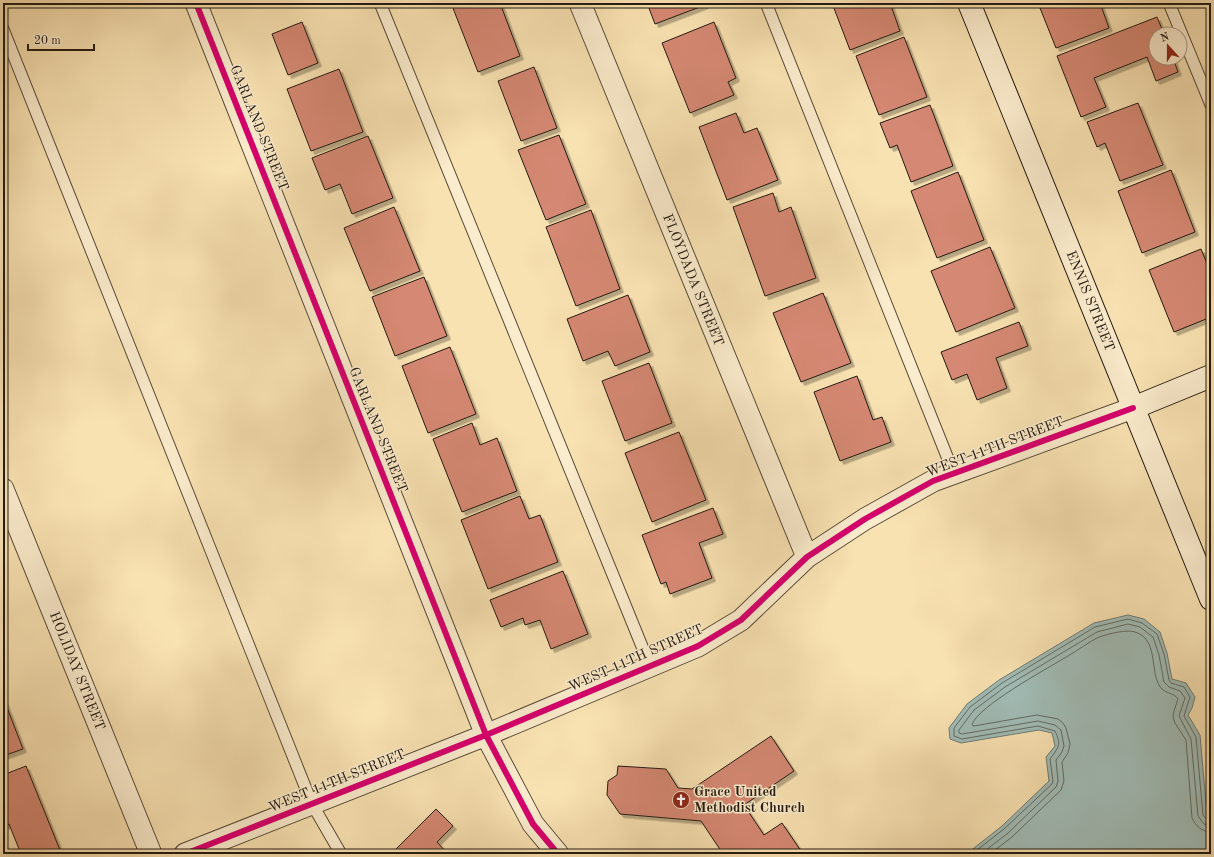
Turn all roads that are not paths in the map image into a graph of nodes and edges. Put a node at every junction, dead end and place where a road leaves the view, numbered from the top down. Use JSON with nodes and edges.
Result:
{"nodes":[{"id":1,"x":196,"y":3,"type":"edge"},
{"id":2,"x":380,"y":3,"type":"edge"},
{"id":3,"x":580,"y":3,"type":"edge"},
{"id":4,"x":766,"y":3,"type":"edge"},
{"id":5,"x":969,"y":3,"type":"edge"},
{"id":6,"x":1169,"y":3,"type":"edge"},
{"id":7,"x":3,"y":29,"type":"edge"},
{"id":8,"x":1211,"y":105,"type":"edge"},
{"id":9,"x":1211,"y":376,"type":"edge"},
{"id":10,"x":1133,"y":408,"type":"junction"},
{"id":11,"x":954,"y":474,"type":"junction"},
{"id":12,"x":3,"y":489,"type":"edge"},
{"id":13,"x":807,"y":557,"type":"junction"},
{"id":14,"x":1211,"y":599,"type":"edge"},
{"id":15,"x":650,"y":666,"type":"junction"},
{"id":16,"x":486,"y":735,"type":"junction"},
{"id":17,"x":312,"y":804,"type":"junction"},
{"id":18,"x":151,"y":854,"type":"edge"},
{"id":19,"x":185,"y":854,"type":"edge"},
{"id":20,"x":342,"y":854,"type":"edge"},
{"id":21,"x":558,"y":854,"type":"edge"}],
"edges":[{"from":1,"to":16,"type":"street","name":"GARLAND STREET"},
{"from":2,"to":15,"type":"lane"},
{"from":3,"to":13,"type":"street","name":"FLOYDADA STREET"},
{"from":4,"to":11,"type":"lane"},
{"from":5,"to":10,"type":"main road","name":"ENNIS STREET"},
{"from":6,"to":8,"type":"lane"},
{"from":7,"to":17,"type":"lane"},
{"from":9,"to":10,"type":"main road","name":"WEST 11TH STREET"},
{"from":10,"to":11,"type":"street","name":"WEST 11TH STREET"},
{"from":10,"to":14,"type":"main road","name":"ENNIS STREET"},
{"from":11,"to":13,"type":"street","name":"WEST 11TH STREET"},
{"from":12,"to":18,"type":"street","name":"HOLIDAY STREET"},
{"from":13,"to":15,"type":"street","name":"WEST 11TH STREET"},
{"from":15,"to":16,"type":"street","name":"WEST 11TH STREET"},
{"from":16,"to":17,"type":"street","name":"WEST 11TH STREET"},
{"from":16,"to":21,"type":"street","name":"GARLAND STREET"},
{"from":17,"to":19,"type":"street","name":"WEST 11TH STREET"},
{"from":17,"to":20,"type":"lane"}]}
